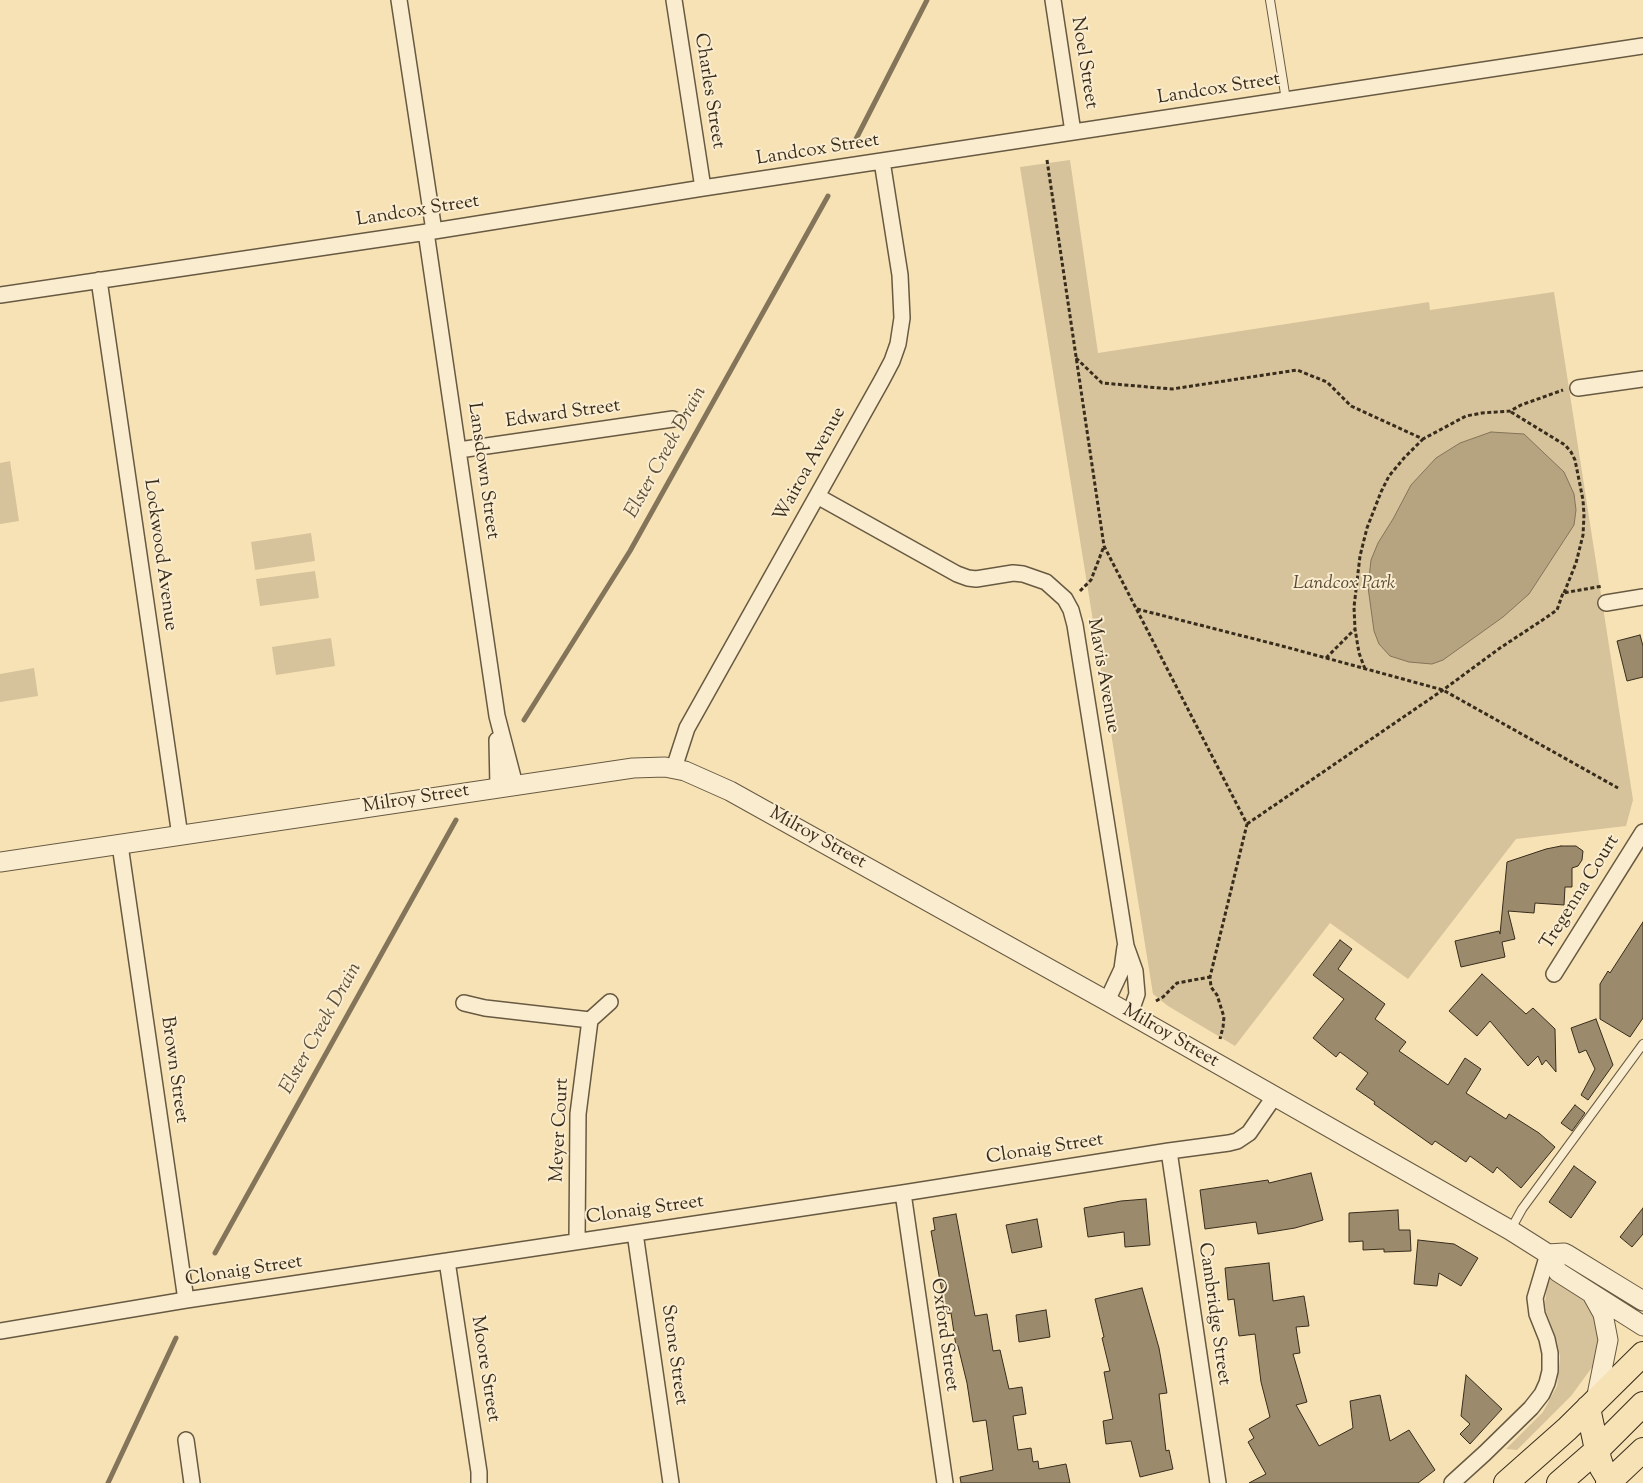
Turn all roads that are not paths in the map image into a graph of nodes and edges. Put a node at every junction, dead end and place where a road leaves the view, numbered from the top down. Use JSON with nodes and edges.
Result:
{"nodes":[{"id":1,"x":399,"y":0,"type":"edge"},
{"id":2,"x":674,"y":0,"type":"edge"},
{"id":3,"x":1053,"y":0,"type":"edge"},
{"id":4,"x":1270,"y":0,"type":"edge"},
{"id":5,"x":1643,"y":46,"type":"edge"},
{"id":6,"x":1286,"y":100,"type":"junction"},
{"id":7,"x":1074,"y":132,"type":"junction"},
{"id":8,"x":882,"y":161,"type":"junction"},
{"id":9,"x":703,"y":188,"type":"junction"},
{"id":10,"x":430,"y":231,"type":"junction"},
{"id":11,"x":99,"y":280,"type":"junction"},
{"id":12,"x":0,"y":295,"type":"edge"},
{"id":13,"x":1643,"y":379,"type":"edge"},
{"id":14,"x":1573,"y":389,"type":"road end"},
{"id":15,"x":673,"y":418,"type":"dead end"},
{"id":16,"x":458,"y":450,"type":"junction"},
{"id":17,"x":817,"y":496,"type":"junction"},
{"id":18,"x":1643,"y":597,"type":"edge"},
{"id":19,"x":1606,"y":602,"type":"dead end"},
{"id":20,"x":674,"y":768,"type":"junction"},
{"id":21,"x":507,"y":786,"type":"junction"},
{"id":22,"x":1643,"y":832,"type":"edge"},
{"id":23,"x":180,"y":836,"type":"junction"},
{"id":24,"x":120,"y":845,"type":"junction"},
{"id":25,"x":0,"y":862,"type":"edge"},
{"id":26,"x":1126,"y":946,"type":"junction"},
{"id":27,"x":1554,"y":974,"type":"dead end"},
{"id":28,"x":1107,"y":1001,"type":"junction"},
{"id":29,"x":610,"y":1002,"type":"dead end"},
{"id":30,"x":464,"y":1003,"type":"dead end"},
{"id":31,"x":1130,"y":1014,"type":"junction"},
{"id":32,"x":590,"y":1020,"type":"junction"},
{"id":33,"x":1643,"y":1044,"type":"edge"},
{"id":34,"x":1274,"y":1097,"type":"junction"},
{"id":35,"x":1169,"y":1151,"type":"junction"},
{"id":36,"x":902,"y":1193,"type":"junction"},
{"id":37,"x":1510,"y":1230,"type":"junction"},
{"id":38,"x":635,"y":1233,"type":"junction"},
{"id":39,"x":577,"y":1241,"type":"junction"},
{"id":40,"x":1548,"y":1254,"type":"junction"},
{"id":41,"x":447,"y":1261,"type":"junction"},
{"id":42,"x":1591,"y":1293,"type":"junction"},
{"id":43,"x":186,"y":1300,"type":"junction"},
{"id":44,"x":1643,"y":1301,"type":"edge"},
{"id":45,"x":1643,"y":1326,"type":"edge"},
{"id":46,"x":0,"y":1330,"type":"edge"},
{"id":47,"x":1643,"y":1354,"type":"edge"},
{"id":48,"x":1592,"y":1404,"type":"junction"},
{"id":49,"x":1643,"y":1404,"type":"edge"},
{"id":50,"x":186,"y":1440,"type":"dead end"},
{"id":51,"x":1597,"y":1450,"type":"junction"},
{"id":52,"x":1643,"y":1450,"type":"edge"},
{"id":53,"x":1610,"y":1482,"type":"edge"},
{"id":54,"x":192,"y":1483,"type":"edge"},
{"id":55,"x":479,"y":1483,"type":"edge"},
{"id":56,"x":671,"y":1483,"type":"edge"},
{"id":57,"x":944,"y":1483,"type":"edge"},
{"id":58,"x":1218,"y":1483,"type":"edge"},
{"id":59,"x":1452,"y":1483,"type":"edge"},
{"id":60,"x":1506,"y":1483,"type":"edge"},
{"id":61,"x":1559,"y":1483,"type":"edge"}],
"edges":[{"from":1,"to":10,"type":"street","name":"Lansdown Street"},
{"from":2,"to":9,"type":"street","name":"Charles Street"},
{"from":3,"to":7,"type":"street","name":"Noel Street"},
{"from":4,"to":6,"type":"lane"},
{"from":5,"to":6,"type":"street","name":"Landcox Street"},
{"from":6,"to":7,"type":"street","name":"Landcox Street"},
{"from":7,"to":8,"type":"street","name":"Landcox Street"},
{"from":8,"to":9,"type":"street","name":"Landcox Street"},
{"from":8,"to":17,"type":"street","name":"Wairoa Avenue"},
{"from":9,"to":10,"type":"street","name":"Landcox Street"},
{"from":10,"to":11,"type":"street","name":"Landcox Street"},
{"from":10,"to":16,"type":"street","name":"Lansdown Street"},
{"from":11,"to":12,"type":"street","name":"Landcox Street"},
{"from":11,"to":23,"type":"street","name":"Lockwood Avenue"},
{"from":13,"to":14,"type":"street"},
{"from":15,"to":16,"type":"street","name":"Edward Street"},
{"from":16,"to":21,"type":"street","name":"Lansdown Street"},
{"from":17,"to":20,"type":"street","name":"Wairoa Avenue"},
{"from":17,"to":26,"type":"street","name":"Mavis Avenue"},
{"from":18,"to":19,"type":"street"},
{"from":20,"to":21,"type":"street","name":"Milroy Street"},
{"from":20,"to":28,"type":"street","name":"Milroy Street"},
{"from":21,"to":23,"type":"street","name":"Milroy Street"},
{"from":22,"to":27,"type":"street","name":"Tregenna Court"},
{"from":23,"to":24,"type":"street","name":"Milroy Street"},
{"from":24,"to":25,"type":"street","name":"Milroy Street"},
{"from":24,"to":43,"type":"street","name":"Brown Street"},
{"from":26,"to":28,"type":"street","name":"Mavis Avenue"},
{"from":26,"to":31,"type":"street","name":"Mavis Avenue"},
{"from":28,"to":31,"type":"street","name":"Milroy Street"},
{"from":29,"to":32,"type":"street"},
{"from":30,"to":32,"type":"street"},
{"from":31,"to":34,"type":"street","name":"Milroy Street"},
{"from":32,"to":39,"type":"street","name":"Meyer Court"},
{"from":33,"to":37,"type":"lane"},
{"from":34,"to":35,"type":"street","name":"Clonaig Street"},
{"from":34,"to":37,"type":"street","name":"Milroy Street"},
{"from":35,"to":36,"type":"street","name":"Clonaig Street"},
{"from":35,"to":58,"type":"street","name":"Cambridge Street"},
{"from":36,"to":38,"type":"street","name":"Clonaig Street"},
{"from":36,"to":57,"type":"street","name":"Oxford Street"},
{"from":37,"to":40,"type":"street","name":"Milroy Street"},
{"from":38,"to":39,"type":"street","name":"Clonaig Street"},
{"from":38,"to":56,"type":"street","name":"Stone Street"},
{"from":39,"to":41,"type":"street","name":"Clonaig Street"},
{"from":40,"to":42,"type":"street","name":"Milroy Street"},
{"from":40,"to":44,"type":"street","name":"Milroy Street"},
{"from":40,"to":59,"type":"street"},
{"from":41,"to":43,"type":"street","name":"Clonaig Street"},
{"from":41,"to":55,"type":"street","name":"Moore Street"},
{"from":42,"to":45,"type":"street","name":"Milroy Street"},
{"from":42,"to":48,"type":"street"},
{"from":43,"to":46,"type":"street","name":"Clonaig Street"},
{"from":47,"to":48,"type":"highway"},
{"from":48,"to":51,"type":"highway"},
{"from":48,"to":60,"type":"highway"},
{"from":49,"to":51,"type":"highway"},
{"from":50,"to":54,"type":"street"},
{"from":51,"to":53,"type":"highway"},
{"from":51,"to":61,"type":"highway"},
{"from":52,"to":53,"type":"highway"}]}
